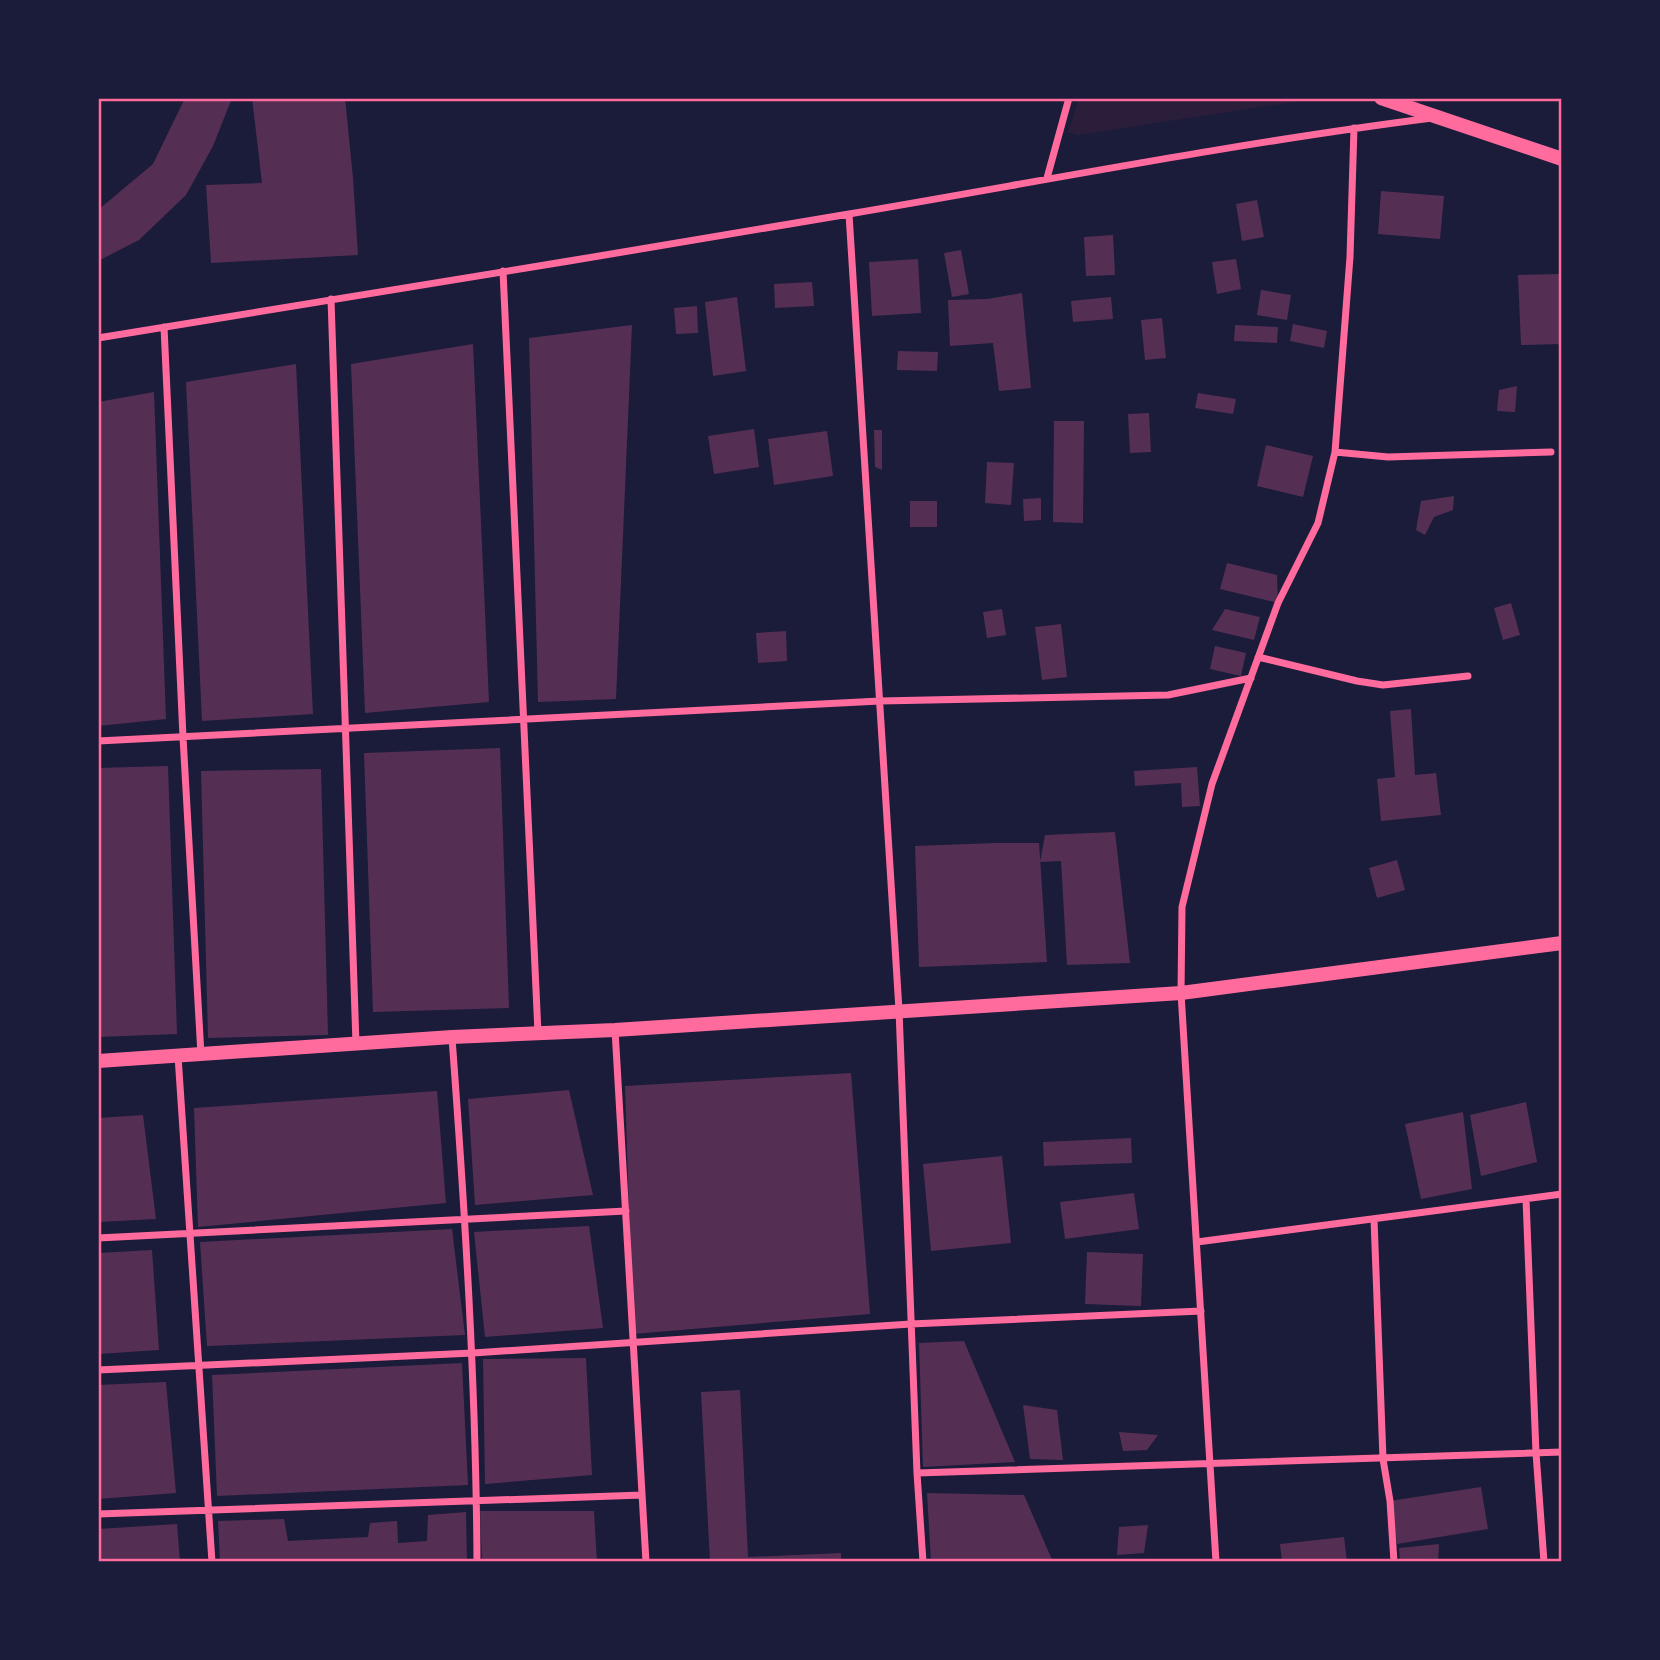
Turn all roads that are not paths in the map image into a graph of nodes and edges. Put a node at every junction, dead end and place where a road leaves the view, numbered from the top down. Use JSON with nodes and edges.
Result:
{"nodes":[{"id":1,"x":1069,"y":98,"type":"edge"},
{"id":2,"x":1381,"y":98,"type":"edge"},
{"id":3,"x":1436,"y":118,"type":"junction"},
{"id":4,"x":1354,"y":128,"type":"junction"},
{"id":5,"x":1562,"y":159,"type":"edge"},
{"id":6,"x":1047,"y":178,"type":"junction"},
{"id":7,"x":849,"y":214,"type":"junction"},
{"id":8,"x":503,"y":271,"type":"junction"},
{"id":9,"x":331,"y":299,"type":"junction"},
{"id":10,"x":164,"y":327,"type":"junction"},
{"id":11,"x":98,"y":338,"type":"edge"},
{"id":12,"x":1335,"y":452,"type":"junction"},
{"id":13,"x":1551,"y":452,"type":"dead end"},
{"id":14,"x":1258,"y":657,"type":"junction"},
{"id":15,"x":1468,"y":676,"type":"dead end"},
{"id":16,"x":1251,"y":678,"type":"junction"},
{"id":17,"x":880,"y":701,"type":"junction"},
{"id":18,"x":524,"y":720,"type":"junction"},
{"id":19,"x":346,"y":729,"type":"junction"},
{"id":20,"x":183,"y":737,"type":"junction"},
{"id":21,"x":98,"y":741,"type":"edge"},
{"id":22,"x":1562,"y":943,"type":"edge"},
{"id":23,"x":1181,"y":993,"type":"junction"},
{"id":24,"x":899,"y":1010,"type":"junction"},
{"id":25,"x":615,"y":1030,"type":"junction"},
{"id":26,"x":538,"y":1033,"type":"junction"},
{"id":27,"x":452,"y":1037,"type":"junction"},
{"id":28,"x":356,"y":1045,"type":"junction"},
{"id":29,"x":201,"y":1055,"type":"junction"},
{"id":30,"x":177,"y":1056,"type":"junction"},
{"id":31,"x":98,"y":1061,"type":"edge"},
{"id":32,"x":1562,"y":1194,"type":"edge"},
{"id":33,"x":1526,"y":1199,"type":"junction"},
{"id":34,"x":626,"y":1211,"type":"junction"},
{"id":35,"x":465,"y":1217,"type":"junction"},
{"id":36,"x":1374,"y":1219,"type":"junction"},
{"id":37,"x":190,"y":1234,"type":"junction"},
{"id":38,"x":98,"y":1238,"type":"edge"},
{"id":39,"x":1197,"y":1242,"type":"junction"},
{"id":40,"x":1201,"y":1311,"type":"junction"},
{"id":41,"x":911,"y":1324,"type":"junction"},
{"id":42,"x":634,"y":1343,"type":"junction"},
{"id":43,"x":473,"y":1353,"type":"junction"},
{"id":44,"x":198,"y":1366,"type":"junction"},
{"id":45,"x":98,"y":1370,"type":"edge"},
{"id":46,"x":1562,"y":1452,"type":"edge"},
{"id":47,"x":1536,"y":1453,"type":"junction"},
{"id":48,"x":1382,"y":1459,"type":"junction"},
{"id":49,"x":1210,"y":1465,"type":"junction"},
{"id":50,"x":917,"y":1473,"type":"junction"},
{"id":51,"x":642,"y":1495,"type":"junction"},
{"id":52,"x":477,"y":1500,"type":"junction"},
{"id":53,"x":209,"y":1509,"type":"junction"},
{"id":54,"x":98,"y":1514,"type":"edge"},
{"id":55,"x":212,"y":1562,"type":"edge"},
{"id":56,"x":477,"y":1562,"type":"edge"},
{"id":57,"x":646,"y":1562,"type":"edge"},
{"id":58,"x":923,"y":1562,"type":"edge"},
{"id":59,"x":1216,"y":1562,"type":"edge"},
{"id":60,"x":1394,"y":1562,"type":"edge"},
{"id":61,"x":1544,"y":1562,"type":"edge"}],
"edges":[{"from":1,"to":6,"type":"street"},
{"from":2,"to":3,"type":"main road"},
{"from":3,"to":4,"type":"street"},
{"from":3,"to":5,"type":"main road"},
{"from":4,"to":6,"type":"street"},
{"from":4,"to":12,"type":"street"},
{"from":6,"to":7,"type":"street"},
{"from":7,"to":8,"type":"street"},
{"from":7,"to":17,"type":"street"},
{"from":8,"to":9,"type":"street"},
{"from":8,"to":18,"type":"street"},
{"from":9,"to":10,"type":"street"},
{"from":9,"to":19,"type":"street"},
{"from":10,"to":11,"type":"street"},
{"from":10,"to":20,"type":"street"},
{"from":12,"to":13,"type":"street"},
{"from":12,"to":14,"type":"street"},
{"from":14,"to":15,"type":"street"},
{"from":14,"to":16,"type":"street"},
{"from":16,"to":17,"type":"street"},
{"from":16,"to":23,"type":"street"},
{"from":17,"to":18,"type":"street"},
{"from":17,"to":24,"type":"street"},
{"from":18,"to":19,"type":"street"},
{"from":18,"to":26,"type":"street"},
{"from":19,"to":20,"type":"street"},
{"from":19,"to":28,"type":"street"},
{"from":20,"to":21,"type":"street"},
{"from":20,"to":29,"type":"street"},
{"from":22,"to":23,"type":"main road"},
{"from":23,"to":24,"type":"main road"},
{"from":23,"to":39,"type":"street"},
{"from":24,"to":25,"type":"main road"},
{"from":24,"to":41,"type":"street"},
{"from":25,"to":26,"type":"main road"},
{"from":25,"to":34,"type":"street"},
{"from":26,"to":27,"type":"main road"},
{"from":27,"to":28,"type":"main road"},
{"from":27,"to":35,"type":"street"},
{"from":28,"to":29,"type":"main road"},
{"from":29,"to":30,"type":"main road"},
{"from":30,"to":31,"type":"main road"},
{"from":30,"to":37,"type":"street"},
{"from":32,"to":33,"type":"street"},
{"from":33,"to":36,"type":"street"},
{"from":33,"to":47,"type":"street"},
{"from":34,"to":35,"type":"street"},
{"from":34,"to":42,"type":"street"},
{"from":35,"to":37,"type":"street"},
{"from":35,"to":43,"type":"street"},
{"from":36,"to":39,"type":"street"},
{"from":36,"to":48,"type":"street"},
{"from":37,"to":38,"type":"street"},
{"from":37,"to":44,"type":"street"},
{"from":39,"to":40,"type":"street"},
{"from":40,"to":41,"type":"street"},
{"from":40,"to":49,"type":"street"},
{"from":41,"to":42,"type":"street"},
{"from":41,"to":50,"type":"street"},
{"from":42,"to":43,"type":"street"},
{"from":42,"to":51,"type":"street"},
{"from":43,"to":44,"type":"street"},
{"from":43,"to":52,"type":"street"},
{"from":44,"to":45,"type":"street"},
{"from":44,"to":53,"type":"street"},
{"from":46,"to":47,"type":"street"},
{"from":47,"to":48,"type":"street"},
{"from":47,"to":61,"type":"street"},
{"from":48,"to":49,"type":"street"},
{"from":48,"to":60,"type":"street"},
{"from":49,"to":50,"type":"street"},
{"from":49,"to":59,"type":"street"},
{"from":50,"to":58,"type":"street"},
{"from":51,"to":52,"type":"street"},
{"from":51,"to":57,"type":"street"},
{"from":52,"to":53,"type":"street"},
{"from":52,"to":56,"type":"street"},
{"from":53,"to":54,"type":"street"},
{"from":53,"to":55,"type":"street"}]}
